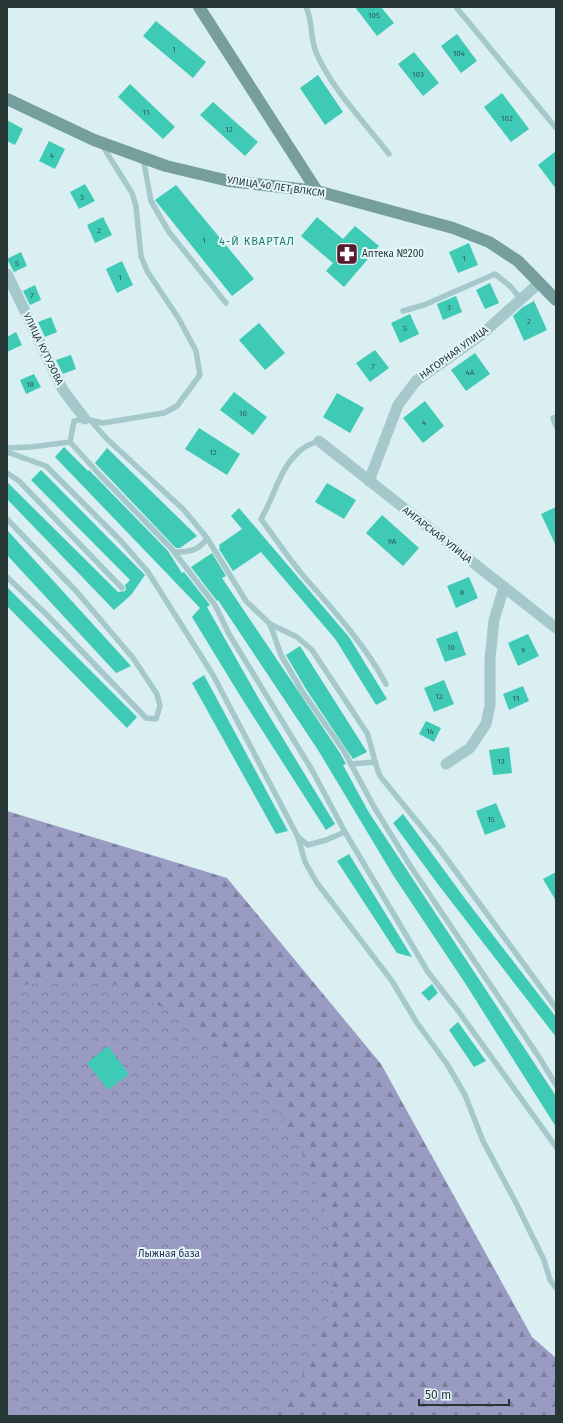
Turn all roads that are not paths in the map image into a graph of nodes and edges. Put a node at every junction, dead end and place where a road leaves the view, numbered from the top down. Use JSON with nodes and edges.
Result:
{"nodes":[{"id":1,"x":199,"y":7,"type":"edge"},
{"id":2,"x":306,"y":7,"type":"edge"},
{"id":3,"x":456,"y":7,"type":"edge"},
{"id":4,"x":7,"y":99,"type":"edge"},
{"id":5,"x":556,"y":128,"type":"edge"},
{"id":6,"x":101,"y":143,"type":"junction"},
{"id":7,"x":389,"y":154,"type":"dead end"},
{"id":8,"x":143,"y":158,"type":"junction"},
{"id":9,"x":317,"y":191,"type":"junction"},
{"id":10,"x":7,"y":274,"type":"edge"},
{"id":11,"x":539,"y":283,"type":"junction"},
{"id":12,"x":521,"y":299,"type":"junction"},
{"id":13,"x":556,"y":300,"type":"edge"},
{"id":14,"x":226,"y":303,"type":"dead end"},
{"id":15,"x":403,"y":311,"type":"dead end"},
{"id":16,"x":556,"y":416,"type":"edge"},
{"id":17,"x":88,"y":420,"type":"junction"},
{"id":18,"x":556,"y":426,"type":"edge"},
{"id":19,"x":319,"y":441,"type":"joint"},
{"id":20,"x":70,"y":442,"type":"junction"},
{"id":21,"x":7,"y":448,"type":"edge"},
{"id":22,"x":7,"y":452,"type":"edge"},
{"id":23,"x":7,"y":473,"type":"edge"},
{"id":24,"x":369,"y":481,"type":"junction"},
{"id":25,"x":7,"y":518,"type":"edge"},
{"id":26,"x":207,"y":538,"type":"junction"},
{"id":27,"x":174,"y":552,"type":"junction"},
{"id":28,"x":7,"y":578,"type":"edge"},
{"id":29,"x":504,"y":587,"type":"junction"},
{"id":30,"x":122,"y":588,"type":"dead end"},
{"id":31,"x":270,"y":624,"type":"junction"},
{"id":32,"x":556,"y":628,"type":"edge"},
{"id":33,"x":386,"y":684,"type":"dead end"},
{"id":34,"x":374,"y":762,"type":"junction"},
{"id":35,"x":351,"y":764,"type":"junction"},
{"id":36,"x":446,"y":764,"type":"dead end"},
{"id":37,"x":345,"y":832,"type":"junction"},
{"id":38,"x":298,"y":837,"type":"junction"},
{"id":39,"x":556,"y":1008,"type":"edge"},
{"id":40,"x":556,"y":1085,"type":"edge"},
{"id":41,"x":556,"y":1147,"type":"edge"},
{"id":42,"x":556,"y":1288,"type":"edge"}],
"edges":[{"from":1,"to":9,"type":"street"},
{"from":2,"to":7,"type":"lane"},
{"from":3,"to":5,"type":"lane"},
{"from":4,"to":6,"type":"street","name":"УЛИЦА 40 ЛЕТ ВЛКСМ"},
{"from":6,"to":8,"type":"street","name":"УЛИЦА 40 ЛЕТ ВЛКСМ"},
{"from":6,"to":17,"type":"lane"},
{"from":8,"to":9,"type":"street","name":"УЛИЦА 40 ЛЕТ ВЛКСМ"},
{"from":8,"to":14,"type":"lane"},
{"from":9,"to":11,"type":"street","name":"УЛИЦА 40 ЛЕТ ВЛКСМ"},
{"from":10,"to":17,"type":"street","name":"УЛИЦА КУТУЗОВА"},
{"from":11,"to":12,"type":"street","name":"НАГОРНАЯ УЛИЦА"},
{"from":11,"to":13,"type":"street","name":"УЛИЦА 40 ЛЕТ ВЛКСМ"},
{"from":12,"to":15,"type":"lane"},
{"from":12,"to":24,"type":"street","name":"НАГОРНАЯ УЛИЦА"},
{"from":16,"to":18,"type":"lane"},
{"from":17,"to":20,"type":"lane"},
{"from":17,"to":26,"type":"lane"},
{"from":19,"to":24,"type":"street","name":"АНГАРСКАЯ УЛИЦА"},
{"from":19,"to":33,"type":"lane"},
{"from":20,"to":21,"type":"lane"},
{"from":20,"to":27,"type":"lane"},
{"from":22,"to":38,"type":"lane"},
{"from":23,"to":30,"type":"lane"},
{"from":24,"to":29,"type":"street","name":"АНГАРСКАЯ УЛИЦА"},
{"from":25,"to":28,"type":"lane"},
{"from":26,"to":27,"type":"lane"},
{"from":26,"to":31,"type":"lane"},
{"from":27,"to":37,"type":"lane"},
{"from":29,"to":32,"type":"street","name":"АНГАРСКАЯ УЛИЦА"},
{"from":29,"to":36,"type":"street"},
{"from":31,"to":34,"type":"lane"},
{"from":31,"to":35,"type":"lane"},
{"from":34,"to":35,"type":"lane"},
{"from":34,"to":39,"type":"lane"},
{"from":35,"to":40,"type":"lane"},
{"from":37,"to":38,"type":"lane"},
{"from":37,"to":41,"type":"lane"},
{"from":38,"to":42,"type":"lane"}]}
